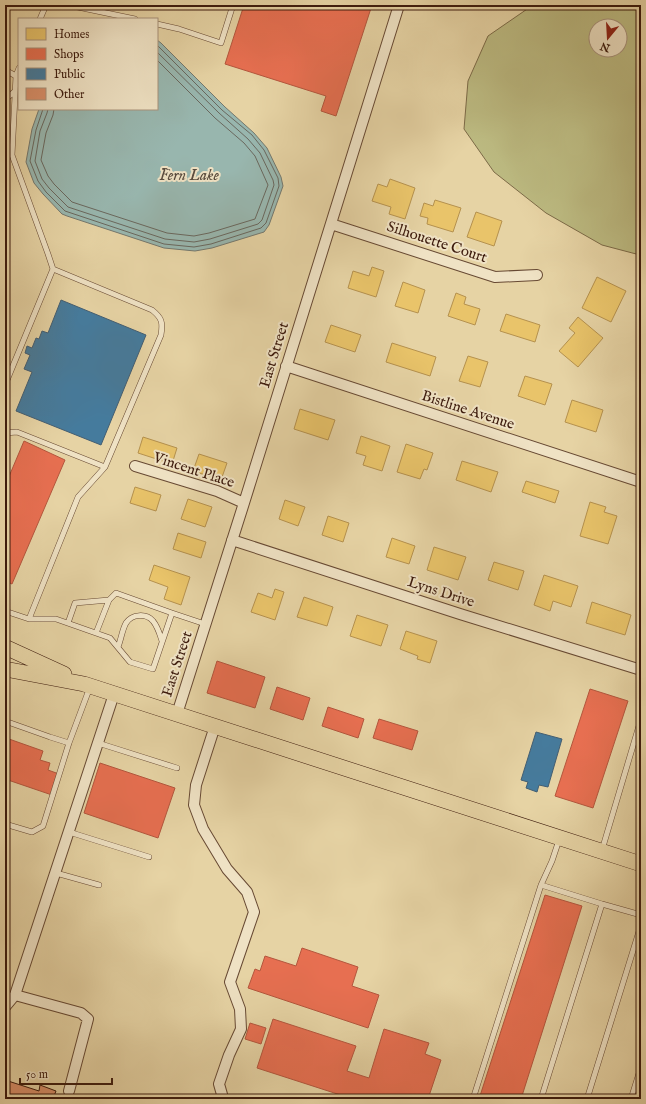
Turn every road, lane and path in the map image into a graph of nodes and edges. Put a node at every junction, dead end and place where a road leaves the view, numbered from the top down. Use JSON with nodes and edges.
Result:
{"nodes":[{"id":1,"x":46,"y":5,"type":"edge"},
{"id":2,"x":68,"y":5,"type":"edge"},
{"id":3,"x":233,"y":5,"type":"edge"},
{"id":4,"x":399,"y":5,"type":"edge"},
{"id":5,"x":40,"y":18,"type":"edge"},
{"id":6,"x":130,"y":18,"type":"edge"},
{"id":7,"x":158,"y":24,"type":"edge"},
{"id":8,"x":5,"y":70,"type":"edge"},
{"id":9,"x":18,"y":71,"type":"edge"},
{"id":10,"x":16,"y":76,"type":"junction"},
{"id":11,"x":15,"y":91,"type":"junction"},
{"id":12,"x":5,"y":100,"type":"edge"},
{"id":13,"x":330,"y":224,"type":"junction"},
{"id":14,"x":53,"y":269,"type":"junction"},
{"id":15,"x":537,"y":275,"type":"dead end"},
{"id":16,"x":286,"y":366,"type":"junction"},
{"id":17,"x":5,"y":385,"type":"edge"},
{"id":18,"x":5,"y":433,"type":"edge"},
{"id":19,"x":135,"y":466,"type":"dead end"},
{"id":20,"x":105,"y":467,"type":"junction"},
{"id":21,"x":641,"y":482,"type":"edge"},
{"id":22,"x":244,"y":503,"type":"junction"},
{"id":23,"x":232,"y":540,"type":"junction"},
{"id":24,"x":109,"y":600,"type":"junction"},
{"id":25,"x":5,"y":611,"type":"edge"},
{"id":26,"x":172,"y":613,"type":"junction"},
{"id":27,"x":29,"y":618,"type":"junction"},
{"id":28,"x":68,"y":623,"type":"junction"},
{"id":29,"x":205,"y":624,"type":"junction"},
{"id":30,"x":96,"y":633,"type":"junction"},
{"id":31,"x":162,"y":641,"type":"junction"},
{"id":32,"x":5,"y":646,"type":"edge"},
{"id":33,"x":118,"y":647,"type":"junction"},
{"id":34,"x":5,"y":669,"type":"edge"},
{"id":35,"x":641,"y":670,"type":"edge"},
{"id":36,"x":87,"y":685,"type":"junction"},
{"id":37,"x":114,"y":694,"type":"junction"},
{"id":38,"x":177,"y":714,"type":"junction"},
{"id":39,"x":641,"y":719,"type":"edge"},
{"id":40,"x":5,"y":721,"type":"edge"},
{"id":41,"x":215,"y":726,"type":"junction"},
{"id":42,"x":69,"y":743,"type":"junction"},
{"id":43,"x":98,"y":744,"type":"junction"},
{"id":44,"x":177,"y":768,"type":"dead end"},
{"id":45,"x":5,"y":824,"type":"edge"},
{"id":46,"x":69,"y":832,"type":"junction"},
{"id":47,"x":560,"y":838,"type":"junction"},
{"id":48,"x":602,"y":851,"type":"junction"},
{"id":49,"x":149,"y":857,"type":"dead end"},
{"id":50,"x":641,"y":864,"type":"edge"},
{"id":51,"x":56,"y":873,"type":"junction"},
{"id":52,"x":99,"y":885,"type":"dead end"},
{"id":53,"x":541,"y":885,"type":"junction"},
{"id":54,"x":602,"y":904,"type":"junction"},
{"id":55,"x":641,"y":915,"type":"edge"},
{"id":56,"x":641,"y":925,"type":"edge"},
{"id":57,"x":15,"y":995,"type":"junction"},
{"id":58,"x":5,"y":1007,"type":"edge"},
{"id":59,"x":641,"y":1067,"type":"edge"},
{"id":60,"x":69,"y":1091,"type":"dead end"},
{"id":61,"x":224,"y":1099,"type":"edge"},
{"id":62,"x":473,"y":1099,"type":"edge"},
{"id":63,"x":541,"y":1099,"type":"edge"},
{"id":64,"x":587,"y":1099,"type":"edge"},
{"id":65,"x":631,"y":1099,"type":"edge"}],
"edges":[{"from":1,"to":5,"type":"lane"},
{"from":2,"to":6,"type":"lane"},
{"from":3,"to":7,"type":"lane"},
{"from":4,"to":13,"type":"street","name":"East Street"},
{"from":8,"to":10,"type":"lane"},
{"from":9,"to":10,"type":"lane"},
{"from":10,"to":11,"type":"lane"},
{"from":11,"to":12,"type":"lane"},
{"from":11,"to":14,"type":"lane"},
{"from":13,"to":15,"type":"street","name":"Silhouette Court"},
{"from":13,"to":16,"type":"street","name":"East Street"},
{"from":14,"to":17,"type":"lane"},
{"from":14,"to":20,"type":"lane"},
{"from":16,"to":21,"type":"street","name":"Bistline Avenue"},
{"from":16,"to":22,"type":"street","name":"East Street"},
{"from":18,"to":20,"type":"lane"},
{"from":19,"to":22,"type":"street","name":"Vincent Place"},
{"from":20,"to":27,"type":"lane"},
{"from":22,"to":23,"type":"street","name":"East Street"},
{"from":23,"to":29,"type":"street","name":"East Street"},
{"from":23,"to":35,"type":"street","name":"Lyns Drive"},
{"from":24,"to":26,"type":"lane"},
{"from":24,"to":28,"type":"lane"},
{"from":24,"to":30,"type":"lane"},
{"from":25,"to":27,"type":"lane"},
{"from":26,"to":29,"type":"lane"},
{"from":26,"to":31,"type":"lane"},
{"from":27,"to":28,"type":"lane"},
{"from":28,"to":30,"type":"lane"},
{"from":29,"to":38,"type":"street","name":"East Street"},
{"from":30,"to":33,"type":"lane"},
{"from":31,"to":33,"type":"lane"},
{"from":31,"to":33,"type":"lane"},
{"from":32,"to":36,"type":"main road"},
{"from":34,"to":36,"type":"main road"},
{"from":36,"to":37,"type":"main road"},
{"from":36,"to":42,"type":"lane"},
{"from":37,"to":38,"type":"main road"},
{"from":37,"to":43,"type":"street"},
{"from":38,"to":41,"type":"main road"},
{"from":39,"to":48,"type":"lane"},
{"from":40,"to":42,"type":"lane"},
{"from":41,"to":47,"type":"main road"},
{"from":41,"to":61,"type":"street"},
{"from":42,"to":45,"type":"lane"},
{"from":43,"to":44,"type":"lane"},
{"from":43,"to":46,"type":"street"},
{"from":46,"to":49,"type":"lane"},
{"from":46,"to":51,"type":"street"},
{"from":47,"to":48,"type":"main road"},
{"from":47,"to":53,"type":"lane"},
{"from":48,"to":50,"type":"main road"},
{"from":51,"to":52,"type":"lane"},
{"from":51,"to":57,"type":"street"},
{"from":53,"to":54,"type":"lane"},
{"from":53,"to":62,"type":"lane"},
{"from":54,"to":55,"type":"lane"},
{"from":54,"to":63,"type":"lane"},
{"from":56,"to":64,"type":"lane"},
{"from":57,"to":58,"type":"street"},
{"from":57,"to":60,"type":"street"},
{"from":59,"to":65,"type":"lane"}]}
